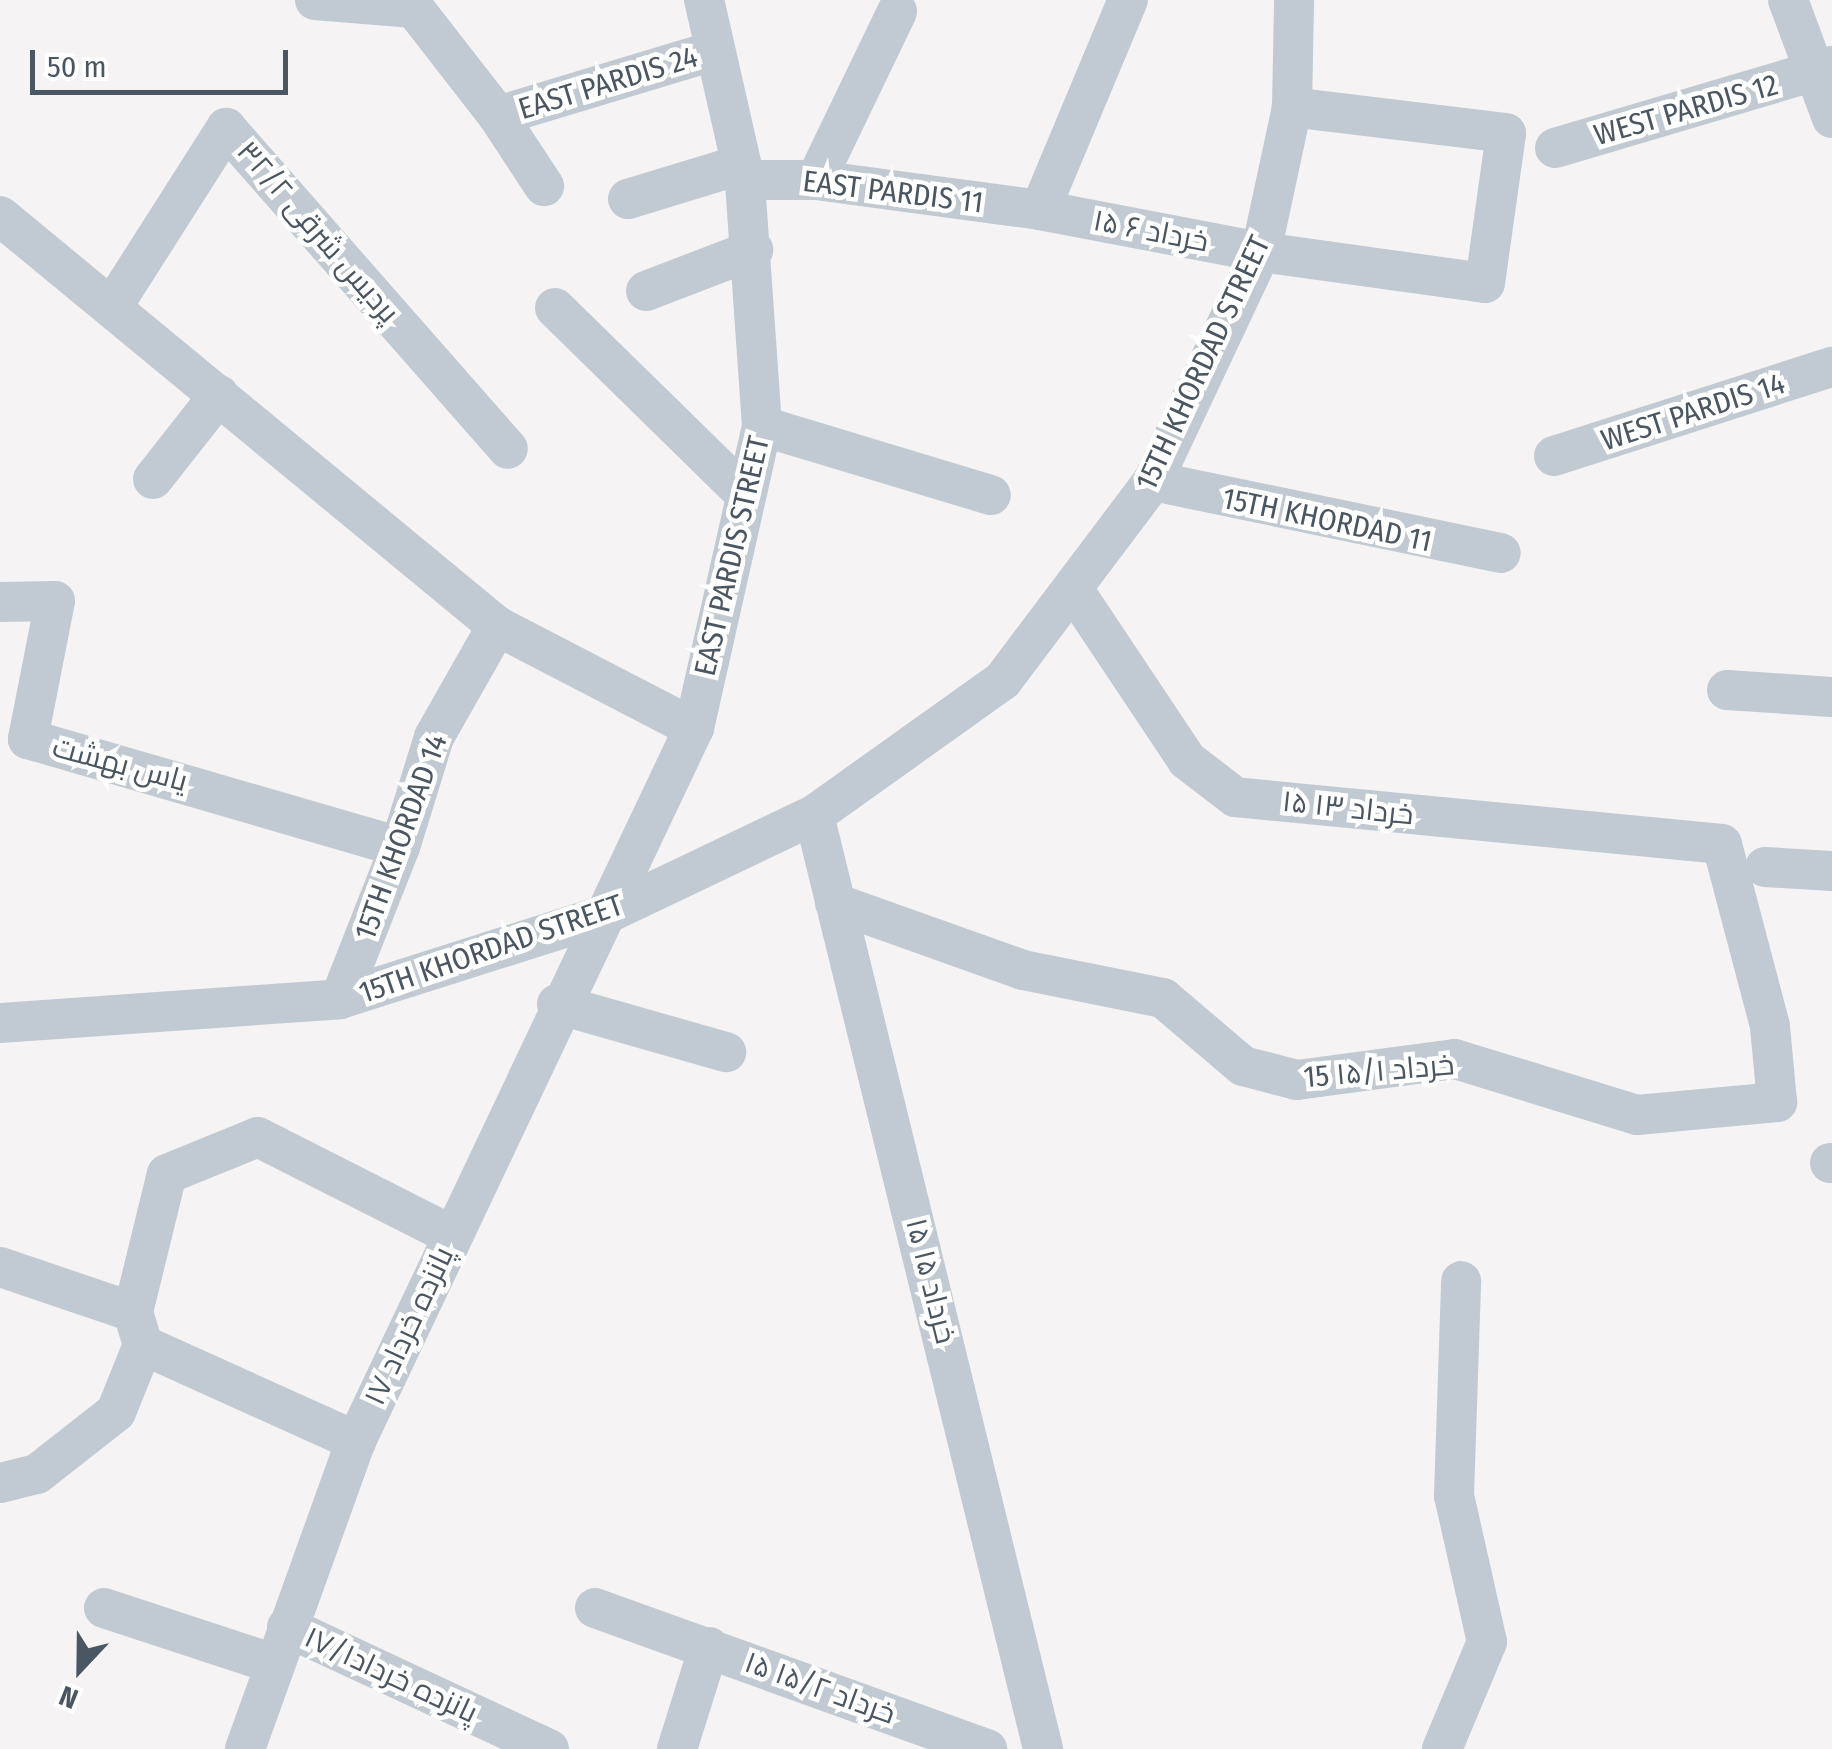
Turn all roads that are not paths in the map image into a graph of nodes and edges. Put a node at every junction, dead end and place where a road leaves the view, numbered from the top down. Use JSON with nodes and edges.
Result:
{"nodes":[{"id":1,"x":316,"y":0,"type":"edge"},
{"id":2,"x":704,"y":0,"type":"edge"},
{"id":3,"x":1128,"y":0,"type":"edge"},
{"id":4,"x":1294,"y":0,"type":"edge"},
{"id":5,"x":1788,"y":0,"type":"edge"},
{"id":6,"x":897,"y":12,"type":"dead end"},
{"id":7,"x":713,"y":52,"type":"junction"},
{"id":8,"x":1825,"y":69,"type":"edge"},
{"id":9,"x":1292,"y":107,"type":"junction"},
{"id":10,"x":498,"y":116,"type":"junction"},
{"id":11,"x":1832,"y":118,"type":"edge"},
{"id":12,"x":1554,"y":148,"type":"dead end"},
{"id":13,"x":742,"y":173,"type":"junction"},
{"id":14,"x":816,"y":180,"type":"junction"},
{"id":15,"x":544,"y":186,"type":"dead end"},
{"id":16,"x":628,"y":199,"type":"dead end"},
{"id":17,"x":1040,"y":210,"type":"junction"},
{"id":18,"x":0,"y":216,"type":"edge"},
{"id":19,"x":753,"y":250,"type":"junction"},
{"id":20,"x":1261,"y":252,"type":"junction"},
{"id":21,"x":646,"y":292,"type":"dead end"},
{"id":22,"x":114,"y":304,"type":"junction"},
{"id":23,"x":555,"y":308,"type":"dead end"},
{"id":24,"x":1832,"y":367,"type":"edge"},
{"id":25,"x":218,"y":394,"type":"junction"},
{"id":26,"x":762,"y":426,"type":"junction"},
{"id":27,"x":508,"y":448,"type":"dead end"},
{"id":28,"x":1554,"y":456,"type":"dead end"},
{"id":29,"x":153,"y":480,"type":"dead end"},
{"id":30,"x":1153,"y":482,"type":"junction"},
{"id":31,"x":745,"y":494,"type":"junction"},
{"id":32,"x":991,"y":495,"type":"dead end"},
{"id":33,"x":1502,"y":553,"type":"dead end"},
{"id":34,"x":1075,"y":592,"type":"junction"},
{"id":35,"x":0,"y":602,"type":"edge"},
{"id":36,"x":497,"y":626,"type":"junction"},
{"id":37,"x":1727,"y":690,"type":"dead end"},
{"id":38,"x":1832,"y":697,"type":"edge"},
{"id":39,"x":694,"y":728,"type":"junction"},
{"id":40,"x":814,"y":815,"type":"junction"},
{"id":41,"x":400,"y":847,"type":"junction"},
{"id":42,"x":1765,"y":867,"type":"dead end"},
{"id":43,"x":1832,"y":871,"type":"edge"},
{"id":44,"x":835,"y":903,"type":"junction"},
{"id":45,"x":602,"y":916,"type":"junction"},
{"id":46,"x":340,"y":999,"type":"junction"},
{"id":47,"x":558,"y":1004,"type":"junction"},
{"id":48,"x":0,"y":1023,"type":"edge"},
{"id":49,"x":726,"y":1052,"type":"dead end"},
{"id":50,"x":1777,"y":1102,"type":"joint"},
{"id":51,"x":451,"y":1235,"type":"junction"},
{"id":52,"x":0,"y":1267,"type":"edge"},
{"id":53,"x":1461,"y":1281,"type":"dead end"},
{"id":54,"x":138,"y":1328,"type":"junction"},
{"id":55,"x":356,"y":1441,"type":"junction"},
{"id":56,"x":0,"y":1483,"type":"edge"},
{"id":57,"x":104,"y":1608,"type":"dead end"},
{"id":58,"x":595,"y":1608,"type":"dead end"},
{"id":59,"x":280,"y":1646,"type":"junction"},
{"id":60,"x":709,"y":1648,"type":"junction"},
{"id":61,"x":246,"y":1749,"type":"edge"},
{"id":62,"x":549,"y":1749,"type":"edge"},
{"id":63,"x":677,"y":1749,"type":"edge"},
{"id":64,"x":987,"y":1749,"type":"edge"},
{"id":65,"x":1043,"y":1749,"type":"edge"},
{"id":66,"x":1442,"y":1749,"type":"edge"}],
"edges":[{"from":1,"to":10,"type":"street","name":"EAST PARDIS 24"},
{"from":2,"to":7,"type":"street","name":"EAST PARDIS STREET"},
{"from":3,"to":17,"type":"street"},
{"from":4,"to":9,"type":"street","name":"15TH KHORDAD STREET"},
{"from":5,"to":8,"type":"street"},
{"from":6,"to":14,"type":"street"},
{"from":7,"to":10,"type":"street","name":"EAST PARDIS 24"},
{"from":7,"to":13,"type":"street","name":"EAST PARDIS STREET"},
{"from":8,"to":11,"type":"street"},
{"from":8,"to":12,"type":"street","name":"WEST PARDIS 12"},
{"from":9,"to":20,"type":"street","name":"15TH KHORDAD STREET"},
{"from":9,"to":20,"type":"street","name":"۱۵ خرداد ۶"},
{"from":10,"to":15,"type":"street"},
{"from":13,"to":14,"type":"street","name":"EAST PARDIS 11"},
{"from":13,"to":16,"type":"street","name":"EAST PARDIS 11"},
{"from":13,"to":19,"type":"street","name":"EAST PARDIS STREET"},
{"from":14,"to":17,"type":"street","name":"EAST PARDIS 11"},
{"from":17,"to":20,"type":"street","name":"۱۵ خرداد ۶"},
{"from":18,"to":22,"type":"street"},
{"from":19,"to":21,"type":"street"},
{"from":19,"to":26,"type":"street","name":"EAST PARDIS STREET"},
{"from":20,"to":30,"type":"street","name":"15TH KHORDAD STREET"},
{"from":22,"to":25,"type":"street"},
{"from":22,"to":27,"type":"street","name":"پردیس شرقی ۳۲/۲"},
{"from":23,"to":31,"type":"street"},
{"from":24,"to":28,"type":"street","name":"WEST PARDIS 14"},
{"from":25,"to":29,"type":"street"},
{"from":25,"to":36,"type":"street"},
{"from":26,"to":31,"type":"street","name":"EAST PARDIS STREET"},
{"from":26,"to":32,"type":"street"},
{"from":30,"to":33,"type":"street","name":"15TH KHORDAD 11"},
{"from":30,"to":34,"type":"street","name":"15TH KHORDAD STREET"},
{"from":31,"to":39,"type":"street","name":"EAST PARDIS STREET"},
{"from":34,"to":40,"type":"street","name":"15TH KHORDAD STREET"},
{"from":34,"to":50,"type":"street","name":"۱۵ خرداد ۱۳"},
{"from":35,"to":41,"type":"street","name":"یاس بهشت"},
{"from":36,"to":39,"type":"street"},
{"from":36,"to":41,"type":"street","name":"15TH KHORDAD 14"},
{"from":37,"to":38,"type":"street"},
{"from":39,"to":45,"type":"street","name":"EAST PARDIS STREET"},
{"from":40,"to":44,"type":"street","name":"۱۵ خرداد ۱۵"},
{"from":40,"to":45,"type":"street","name":"15TH KHORDAD STREET"},
{"from":41,"to":46,"type":"street","name":"15TH KHORDAD 14"},
{"from":42,"to":43,"type":"street"},
{"from":44,"to":50,"type":"street","name":"15 خرداد ۱۵/۱"},
{"from":44,"to":65,"type":"street","name":"۱۵ خرداد ۱۵"},
{"from":45,"to":46,"type":"street","name":"15TH KHORDAD STREET"},
{"from":45,"to":47,"type":"street","name":"پانزده خرداد ۱۷"},
{"from":46,"to":48,"type":"street","name":"15TH KHORDAD STREET"},
{"from":47,"to":49,"type":"street"},
{"from":47,"to":51,"type":"street","name":"پانزده خرداد ۱۷"},
{"from":51,"to":54,"type":"street"},
{"from":51,"to":55,"type":"street","name":"پانزده خرداد ۱۷"},
{"from":52,"to":54,"type":"street"},
{"from":53,"to":66,"type":"street"},
{"from":54,"to":55,"type":"street"},
{"from":54,"to":56,"type":"street"},
{"from":55,"to":59,"type":"street","name":"پانزده خرداد ۱۷"},
{"from":57,"to":59,"type":"street","name":"پانزده خرداد۱۷/۱"},
{"from":58,"to":60,"type":"street","name":"۱۵ خرداد ۱۵/۲"},
{"from":59,"to":61,"type":"street","name":"پانزده خرداد ۱۷"},
{"from":59,"to":62,"type":"street","name":"پانزده خرداد۱۷/۱"},
{"from":60,"to":63,"type":"street"},
{"from":60,"to":64,"type":"street","name":"۱۵ خرداد ۱۵/۲"}]}
